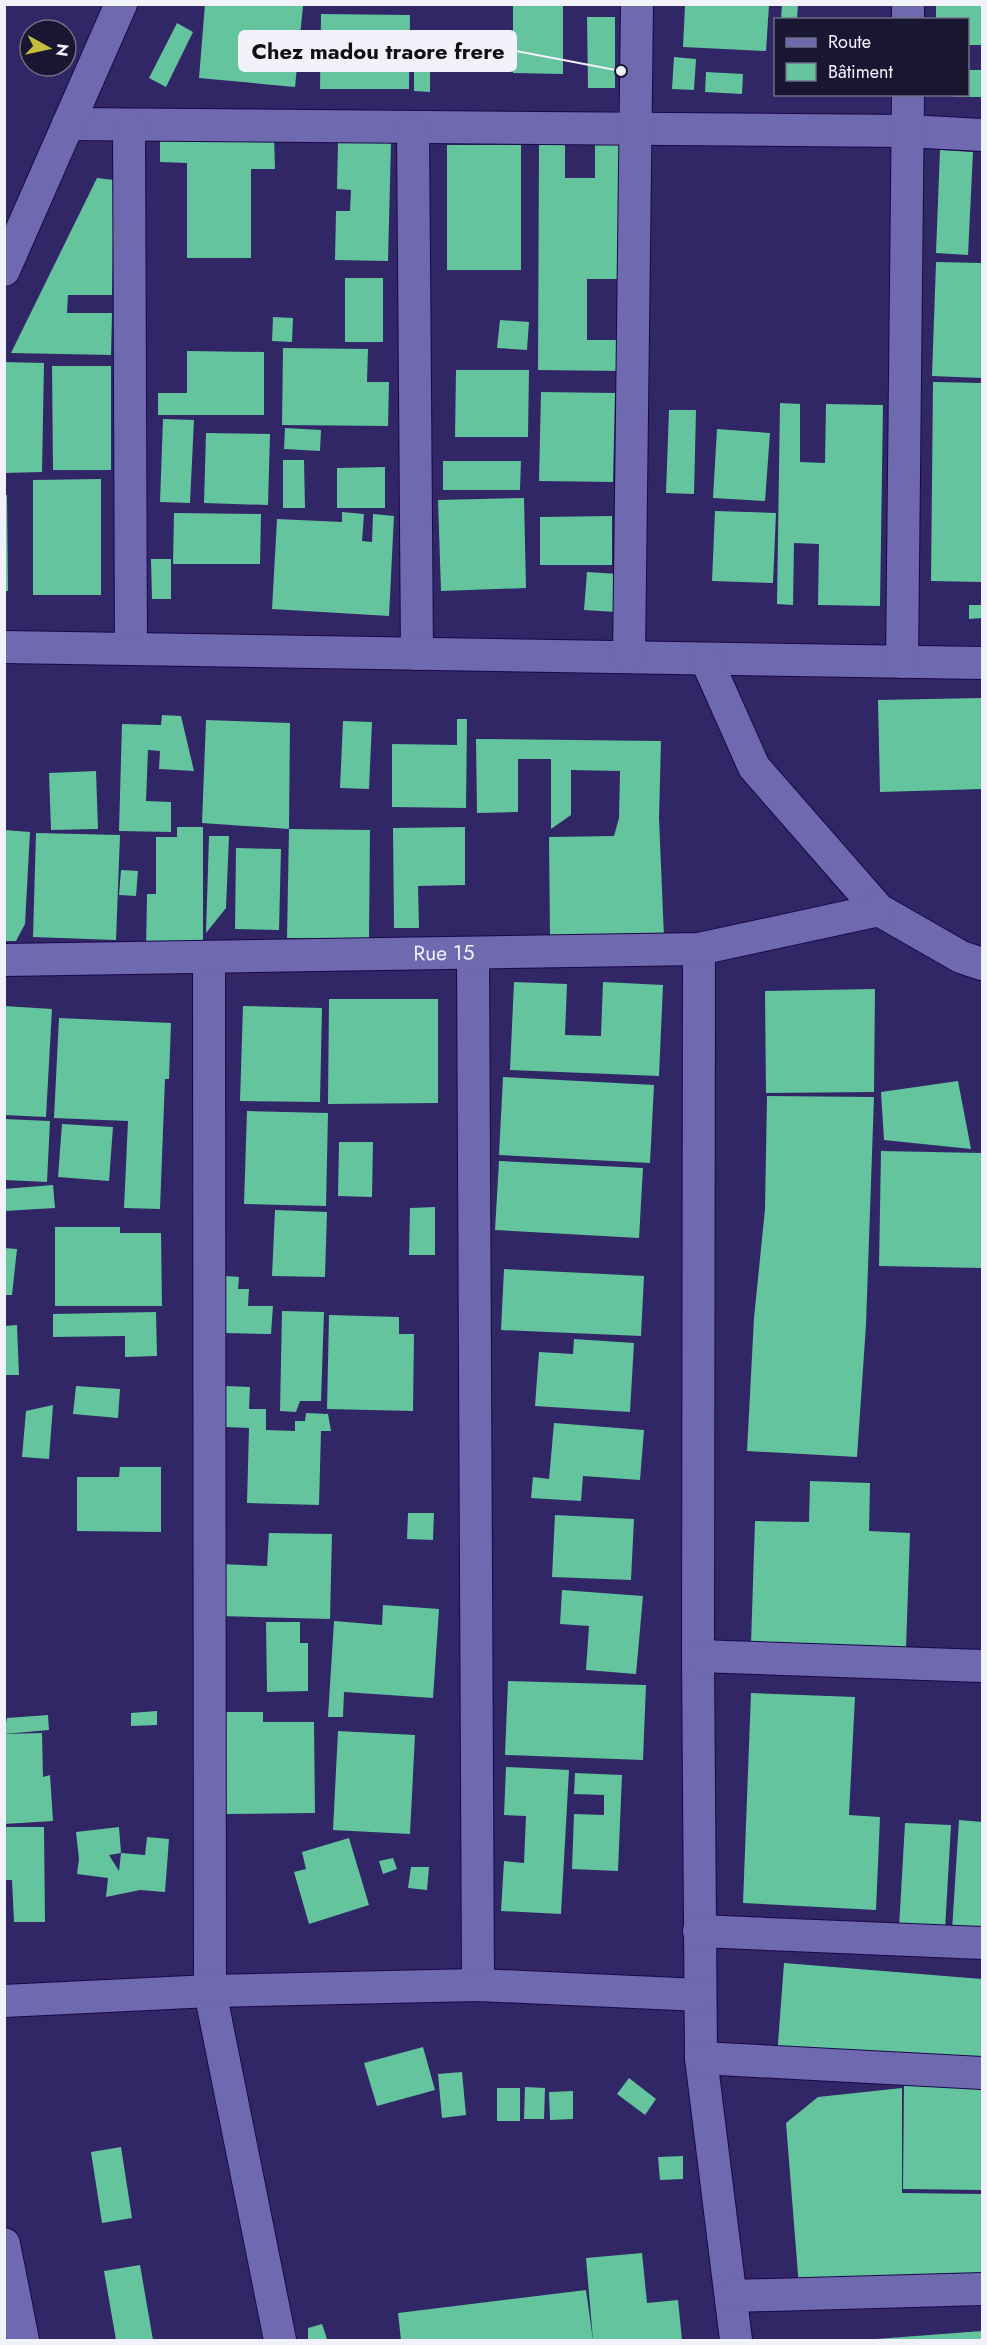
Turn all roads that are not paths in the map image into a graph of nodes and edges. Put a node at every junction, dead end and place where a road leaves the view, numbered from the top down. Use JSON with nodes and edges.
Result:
{"nodes":[{"id":1,"x":121,"y":4,"type":"edge"},
{"id":2,"x":638,"y":4,"type":"edge"},
{"id":3,"x":908,"y":96,"type":"edge"},
{"id":4,"x":68,"y":124,"type":"junction"},
{"id":5,"x":129,"y":125,"type":"junction"},
{"id":6,"x":413,"y":129,"type":"junction"},
{"id":7,"x":635,"y":130,"type":"junction"},
{"id":8,"x":908,"y":131,"type":"junction"},
{"id":9,"x":982,"y":135,"type":"edge"},
{"id":10,"x":4,"y":270,"type":"edge"},
{"id":11,"x":4,"y":647,"type":"edge"},
{"id":12,"x":131,"y":649,"type":"junction"},
{"id":13,"x":417,"y":654,"type":"junction"},
{"id":14,"x":629,"y":657,"type":"junction"},
{"id":15,"x":706,"y":659,"type":"junction"},
{"id":16,"x":902,"y":662,"type":"junction"},
{"id":17,"x":982,"y":663,"type":"edge"},
{"id":18,"x":879,"y":910,"type":"junction"},
{"id":19,"x":699,"y":950,"type":"junction"},
{"id":20,"x":473,"y":953,"type":"junction"},
{"id":21,"x":209,"y":957,"type":"junction"},
{"id":22,"x":4,"y":960,"type":"edge"},
{"id":23,"x":982,"y":964,"type":"edge"},
{"id":24,"x":698,"y":1656,"type":"junction"},
{"id":25,"x":982,"y":1666,"type":"edge"},
{"id":26,"x":699,"y":1931,"type":"junction"},
{"id":27,"x":982,"y":1943,"type":"edge"},
{"id":28,"x":478,"y":1985,"type":"junction"},
{"id":29,"x":210,"y":1991,"type":"junction"},
{"id":30,"x":700,"y":1995,"type":"junction"},
{"id":31,"x":4,"y":2001,"type":"edge"},
{"id":32,"x":701,"y":2058,"type":"junction"},
{"id":33,"x":982,"y":2073,"type":"edge"},
{"id":34,"x":4,"y":2244,"type":"edge"},
{"id":35,"x":982,"y":2289,"type":"edge"},
{"id":36,"x":731,"y":2296,"type":"junction"},
{"id":37,"x":23,"y":2340,"type":"edge"},
{"id":38,"x":280,"y":2340,"type":"edge"},
{"id":39,"x":736,"y":2340,"type":"edge"}],
"edges":[{"from":1,"to":4,"type":"street"},
{"from":2,"to":7,"type":"street"},
{"from":3,"to":8,"type":"street"},
{"from":4,"to":5,"type":"street"},
{"from":4,"to":10,"type":"street"},
{"from":5,"to":6,"type":"street"},
{"from":5,"to":12,"type":"street"},
{"from":6,"to":7,"type":"street"},
{"from":6,"to":13,"type":"street"},
{"from":7,"to":8,"type":"street"},
{"from":7,"to":14,"type":"street"},
{"from":8,"to":9,"type":"street"},
{"from":8,"to":16,"type":"street"},
{"from":11,"to":12,"type":"street"},
{"from":12,"to":13,"type":"street"},
{"from":13,"to":14,"type":"street"},
{"from":14,"to":15,"type":"street"},
{"from":15,"to":16,"type":"street"},
{"from":15,"to":18,"type":"street"},
{"from":16,"to":17,"type":"street"},
{"from":18,"to":19,"type":"street","name":"Rue 15"},
{"from":18,"to":23,"type":"street"},
{"from":19,"to":20,"type":"street","name":"Rue 15"},
{"from":19,"to":24,"type":"street"},
{"from":20,"to":21,"type":"street","name":"Rue 15"},
{"from":20,"to":28,"type":"street"},
{"from":21,"to":22,"type":"street","name":"Rue 15"},
{"from":21,"to":29,"type":"street"},
{"from":24,"to":25,"type":"street"},
{"from":24,"to":26,"type":"street"},
{"from":26,"to":27,"type":"street"},
{"from":26,"to":30,"type":"street"},
{"from":28,"to":29,"type":"street"},
{"from":28,"to":30,"type":"street"},
{"from":29,"to":31,"type":"street"},
{"from":29,"to":38,"type":"street"},
{"from":30,"to":32,"type":"street"},
{"from":32,"to":33,"type":"street"},
{"from":32,"to":36,"type":"street"},
{"from":34,"to":37,"type":"street"},
{"from":35,"to":36,"type":"street"},
{"from":36,"to":39,"type":"street"}]}
